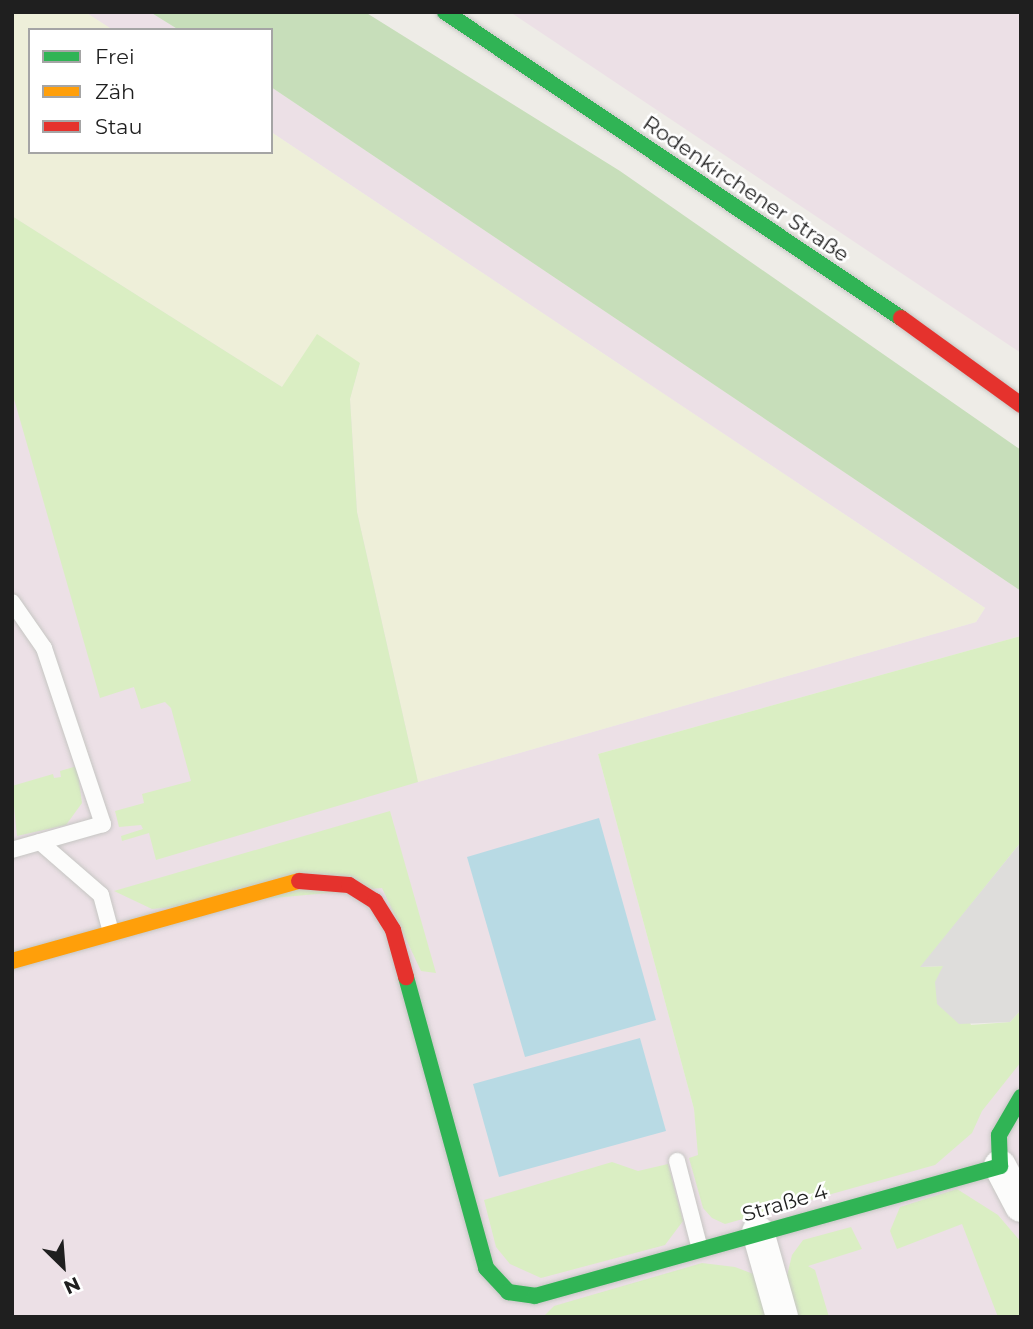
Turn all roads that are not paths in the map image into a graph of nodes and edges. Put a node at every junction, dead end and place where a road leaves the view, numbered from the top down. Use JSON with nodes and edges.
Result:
{"nodes":[{"id":1,"x":445,"y":12,"type":"edge"},
{"id":2,"x":1021,"y":405,"type":"edge"},
{"id":3,"x":12,"y":602,"type":"edge"},
{"id":4,"x":40,"y":842,"type":"junction"},
{"id":5,"x":12,"y":850,"type":"edge"},
{"id":6,"x":111,"y":933,"type":"junction"},
{"id":7,"x":12,"y":961,"type":"edge"},
{"id":8,"x":1021,"y":1097,"type":"edge"},
{"id":9,"x":677,"y":1161,"type":"dead end"},
{"id":10,"x":1000,"y":1166,"type":"junction"},
{"id":11,"x":1021,"y":1206,"type":"edge"},
{"id":12,"x":758,"y":1232,"type":"junction"},
{"id":13,"x":700,"y":1249,"type":"junction"},
{"id":14,"x":782,"y":1317,"type":"edge"}],
"edges":[{"from":1,"to":2,"type":"street","name":"Rodenkirchener Straße"},
{"from":3,"to":4,"type":"lane"},
{"from":4,"to":5,"type":"lane"},
{"from":4,"to":6,"type":"lane"},
{"from":6,"to":7,"type":"street"},
{"from":6,"to":13,"type":"street","name":"Straße 4"},
{"from":8,"to":10,"type":"street"},
{"from":9,"to":13,"type":"lane"},
{"from":10,"to":11,"type":"street"},
{"from":10,"to":12,"type":"street","name":"Straße 4"},
{"from":12,"to":13,"type":"street","name":"Straße 4"},
{"from":12,"to":14,"type":"street"}]}
